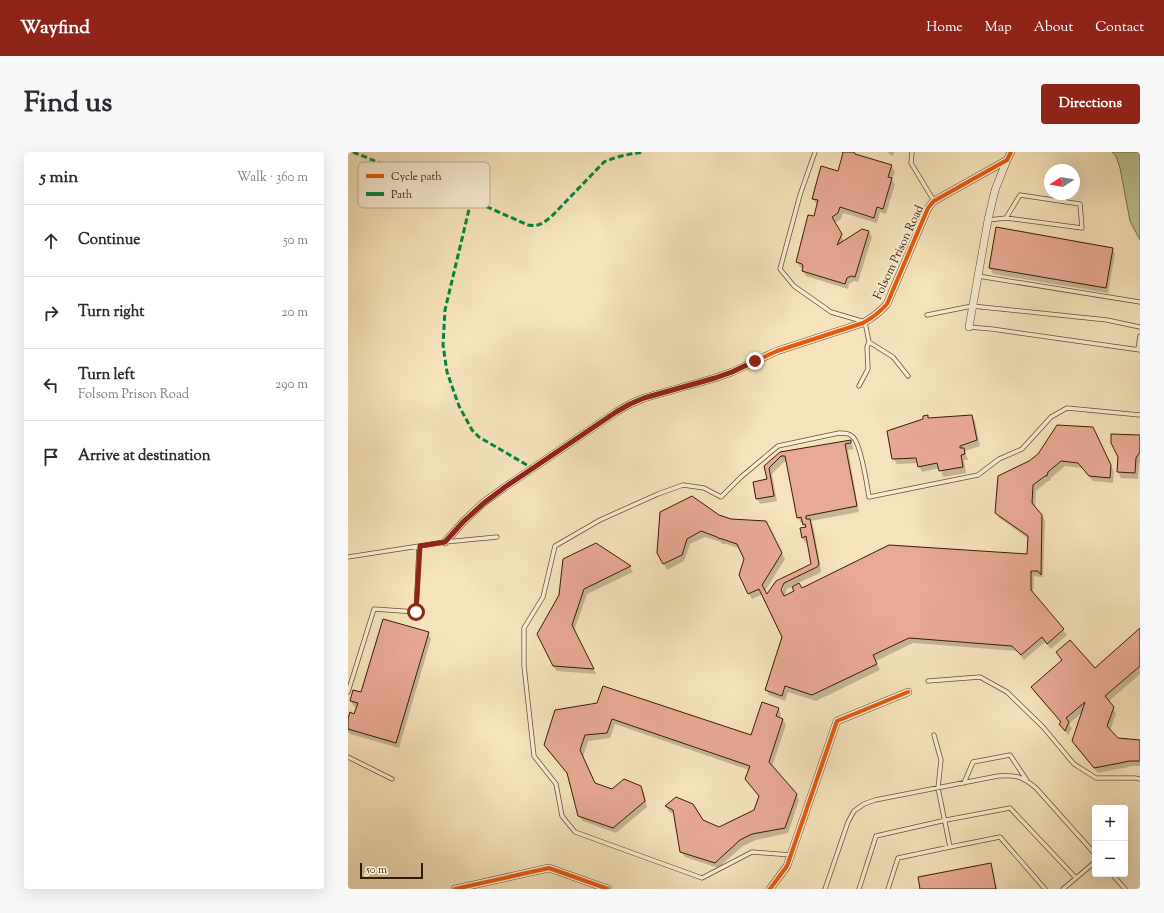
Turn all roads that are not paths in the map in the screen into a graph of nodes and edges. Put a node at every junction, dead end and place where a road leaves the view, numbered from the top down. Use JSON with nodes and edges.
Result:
{"nodes":[{"id":1,"x":815,"y":152,"type":"edge"},
{"id":2,"x":912,"y":152,"type":"edge"},
{"id":3,"x":1011,"y":152,"type":"edge"},
{"id":4,"x":1007,"y":160,"type":"junction"},
{"id":5,"x":934,"y":201,"type":"junction"},
{"id":6,"x":1006,"y":218,"type":"junction"},
{"id":7,"x":988,"y":220,"type":"junction"},
{"id":8,"x":978,"y":276,"type":"junction"},
{"id":9,"x":1140,"y":302,"type":"edge"},
{"id":10,"x":972,"y":306,"type":"junction"},
{"id":11,"x":927,"y":315,"type":"dead end"},
{"id":12,"x":865,"y":322,"type":"junction"},
{"id":13,"x":969,"y":327,"type":"joint"},
{"id":14,"x":1140,"y":327,"type":"edge"},
{"id":15,"x":1140,"y":336,"type":"edge"},
{"id":16,"x":869,"y":342,"type":"junction"},
{"id":17,"x":1139,"y":350,"type":"edge"},
{"id":18,"x":908,"y":376,"type":"dead end"},
{"id":19,"x":859,"y":386,"type":"dead end"},
{"id":20,"x":1140,"y":415,"type":"edge"},
{"id":21,"x":497,"y":537,"type":"dead end"},
{"id":22,"x":445,"y":542,"type":"junction"},
{"id":23,"x":420,"y":546,"type":"junction"},
{"id":24,"x":348,"y":557,"type":"edge"},
{"id":25,"x":928,"y":681,"type":"dead end"},
{"id":26,"x":348,"y":692,"type":"edge"},
{"id":27,"x":908,"y":692,"type":"dead end"},
{"id":28,"x":934,"y":734,"type":"dead end"},
{"id":29,"x":348,"y":756,"type":"edge"},
{"id":30,"x":392,"y":779,"type":"dead end"},
{"id":31,"x":1026,"y":779,"type":"junction"},
{"id":32,"x":1140,"y":779,"type":"edge"},
{"id":33,"x":964,"y":783,"type":"junction"},
{"id":34,"x":938,"y":788,"type":"junction"},
{"id":35,"x":946,"y":820,"type":"junction"},
{"id":36,"x":950,"y":846,"type":"junction"},
{"id":37,"x":1092,"y":851,"type":"edge"},
{"id":38,"x":791,"y":855,"type":"junction"},
{"id":39,"x":1092,"y":865,"type":"edge"},
{"id":40,"x":1115,"y":877,"type":"edge"},
{"id":41,"x":1076,"y":878,"type":"junction"},
{"id":42,"x":455,"y":889,"type":"edge"},
{"id":43,"x":608,"y":889,"type":"edge"},
{"id":44,"x":770,"y":889,"type":"edge"},
{"id":45,"x":825,"y":889,"type":"edge"},
{"id":46,"x":859,"y":889,"type":"edge"},
{"id":47,"x":888,"y":889,"type":"edge"},
{"id":48,"x":1045,"y":889,"type":"edge"},
{"id":49,"x":1063,"y":889,"type":"edge"},
{"id":50,"x":1125,"y":889,"type":"edge"}],
"edges":[{"from":1,"to":12,"type":"lane"},
{"from":2,"to":5,"type":"lane"},
{"from":3,"to":4,"type":"street"},
{"from":4,"to":5,"type":"street","name":"Folsom Prison Road"},
{"from":4,"to":7,"type":"street"},
{"from":5,"to":12,"type":"street","name":"Folsom Prison Road"},
{"from":6,"to":6,"type":"lane"},
{"from":6,"to":7,"type":"lane"},
{"from":7,"to":8,"type":"street"},
{"from":8,"to":9,"type":"lane"},
{"from":8,"to":10,"type":"street"},
{"from":10,"to":11,"type":"lane"},
{"from":10,"to":13,"type":"street"},
{"from":10,"to":14,"type":"lane"},
{"from":12,"to":16,"type":"lane"},
{"from":12,"to":22,"type":"street","name":"Folsom Prison Road"},
{"from":13,"to":17,"type":"lane"},
{"from":15,"to":17,"type":"lane"},
{"from":16,"to":18,"type":"lane"},
{"from":16,"to":19,"type":"lane"},
{"from":20,"to":38,"type":"lane"},
{"from":21,"to":22,"type":"lane"},
{"from":22,"to":23,"type":"lane"},
{"from":23,"to":24,"type":"lane"},
{"from":23,"to":26,"type":"lane"},
{"from":25,"to":32,"type":"lane"},
{"from":27,"to":38,"type":"street"},
{"from":28,"to":34,"type":"lane"},
{"from":29,"to":30,"type":"lane"},
{"from":31,"to":33,"type":"lane"},
{"from":31,"to":33,"type":"lane"},
{"from":31,"to":37,"type":"lane"},
{"from":33,"to":34,"type":"lane"},
{"from":34,"to":35,"type":"lane"},
{"from":34,"to":45,"type":"lane"},
{"from":35,"to":36,"type":"lane"},
{"from":35,"to":41,"type":"lane"},
{"from":35,"to":46,"type":"lane"},
{"from":36,"to":47,"type":"lane"},
{"from":36,"to":48,"type":"lane"},
{"from":38,"to":44,"type":"street"},
{"from":39,"to":41,"type":"lane"},
{"from":40,"to":50,"type":"lane"},
{"from":41,"to":49,"type":"lane"},
{"from":42,"to":43,"type":"street"}]}
